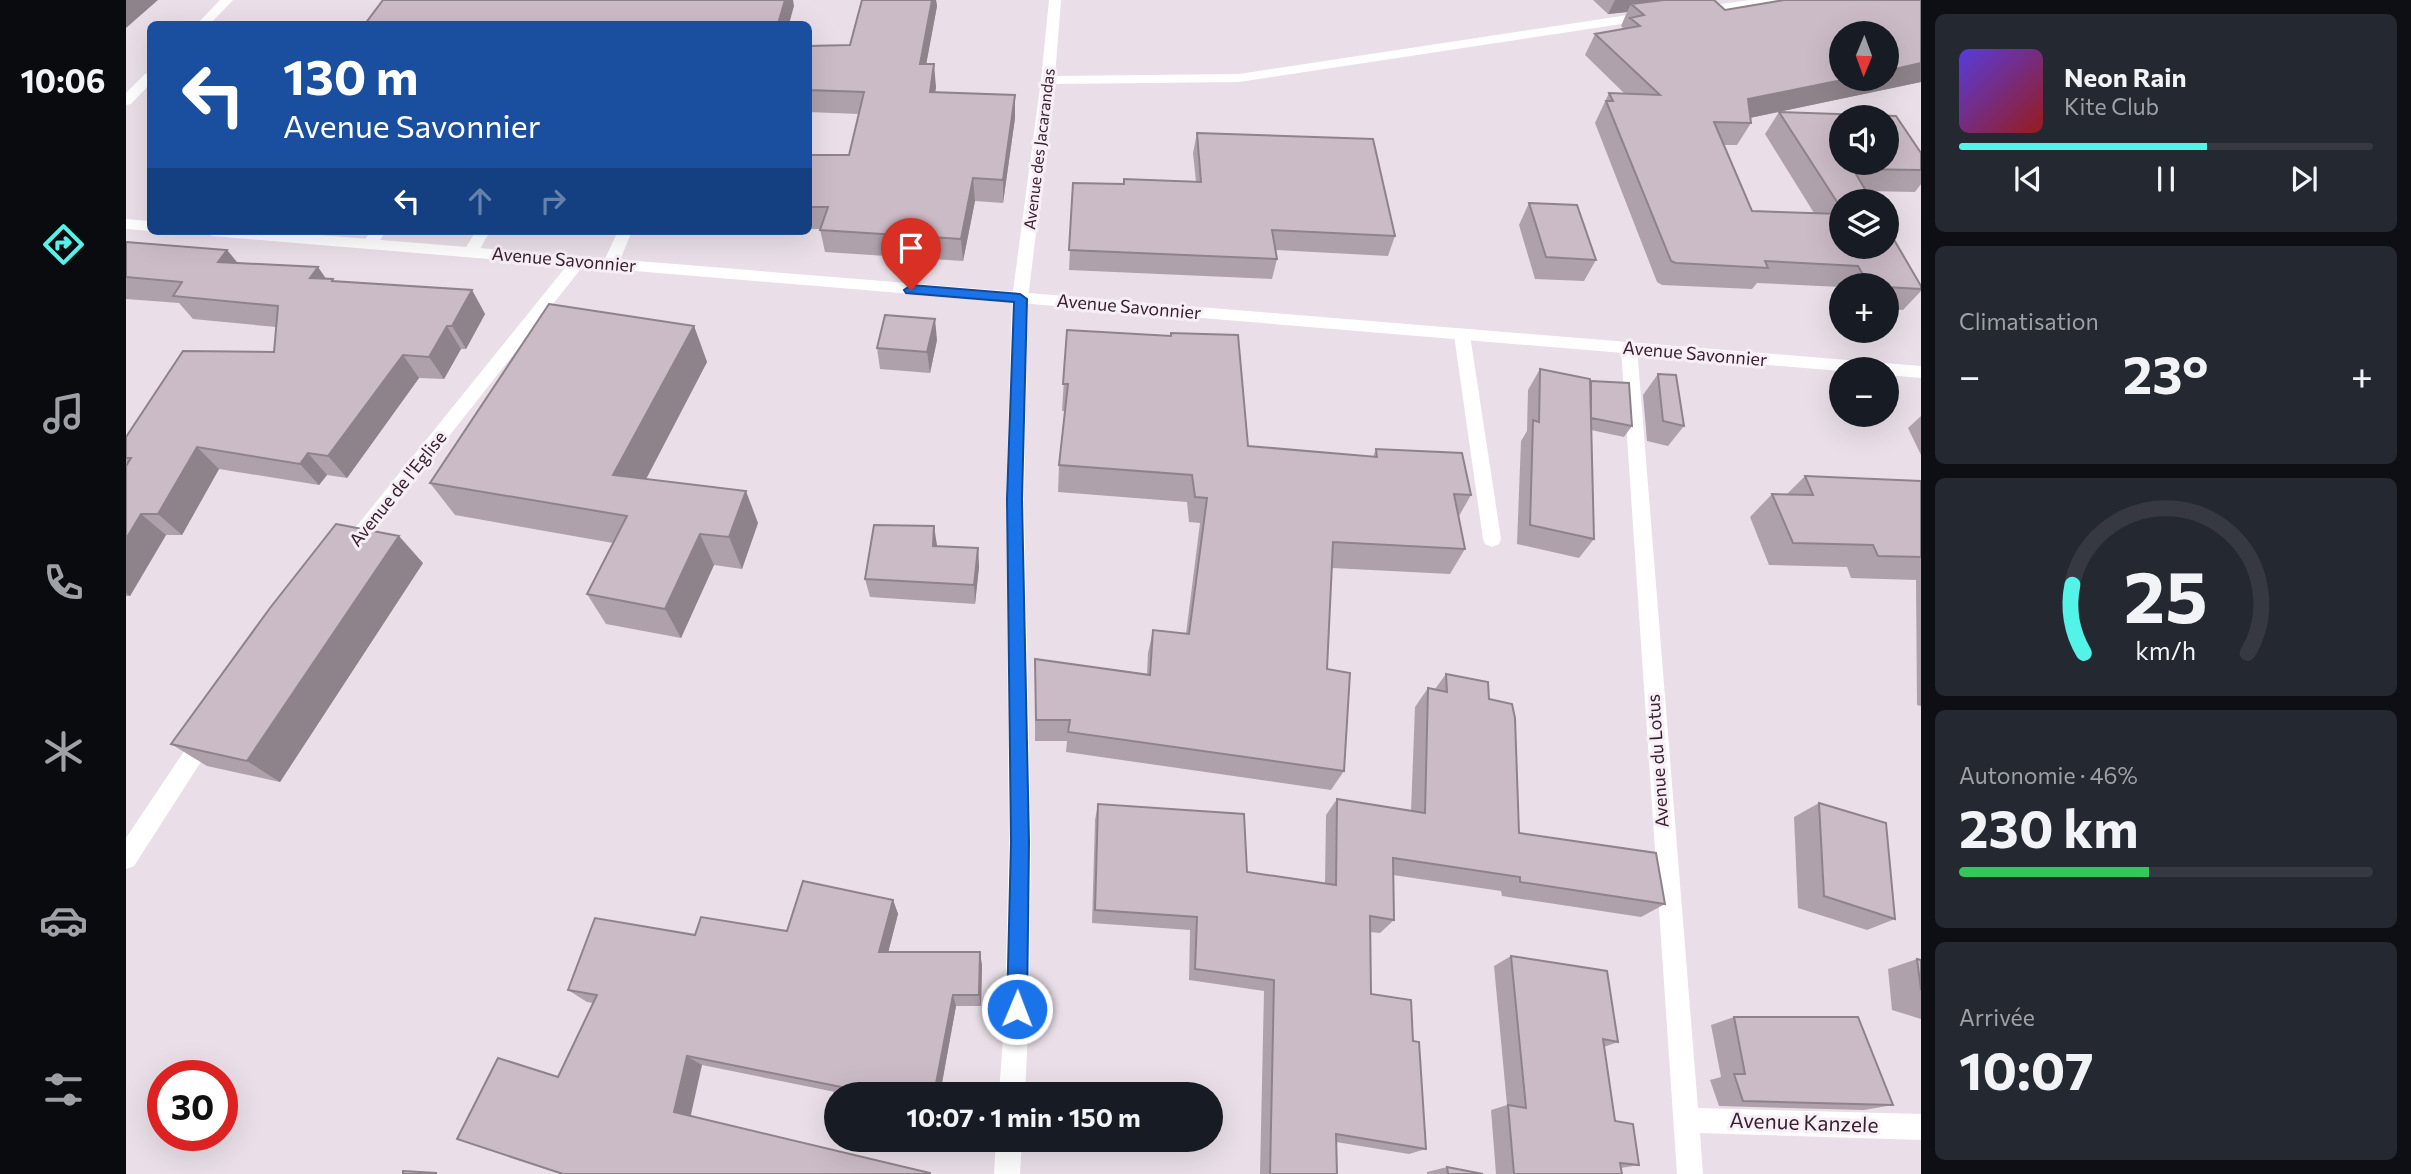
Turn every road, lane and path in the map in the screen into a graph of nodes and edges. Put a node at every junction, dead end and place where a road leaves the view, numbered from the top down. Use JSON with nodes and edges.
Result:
{"nodes":[{"id":1,"x":227,"y":0,"type":"edge"},
{"id":2,"x":1055,"y":0,"type":"edge"},
{"id":3,"x":1776,"y":0,"type":"edge"},
{"id":4,"x":1690,"y":12,"type":"edge"},
{"id":5,"x":1662,"y":15,"type":"edge"},
{"id":6,"x":206,"y":21,"type":"edge"},
{"id":7,"x":147,"y":80,"type":"edge"},
{"id":8,"x":1048,"y":80,"type":"junction"},
{"id":9,"x":126,"y":102,"type":"edge"},
{"id":10,"x":126,"y":224,"type":"edge"},
{"id":11,"x":147,"y":226,"type":"edge"},
{"id":12,"x":320,"y":235,"type":"edge"},
{"id":13,"x":482,"y":235,"type":"edge"},
{"id":14,"x":623,"y":235,"type":"edge"},
{"id":15,"x":374,"y":237,"type":"edge"},
{"id":16,"x":471,"y":252,"type":"junction"},
{"id":17,"x":578,"y":262,"type":"junction"},
{"id":18,"x":611,"y":265,"type":"junction"},
{"id":19,"x":1020,"y":299,"type":"junction"},
{"id":20,"x":1462,"y":335,"type":"junction"},
{"id":21,"x":1629,"y":348,"type":"junction"},
{"id":22,"x":1921,"y":372,"type":"edge"},
{"id":23,"x":1492,"y":539,"type":"dead end"},
{"id":24,"x":335,"y":567,"type":"edge"},
{"id":25,"x":217,"y":720,"type":"edge"},
{"id":26,"x":126,"y":858,"type":"edge"},
{"id":27,"x":1013,"y":1082,"type":"edge"},
{"id":28,"x":1686,"y":1120,"type":"junction"},
{"id":29,"x":1921,"y":1126,"type":"edge"},
{"id":30,"x":1008,"y":1152,"type":"edge"},
{"id":31,"x":1007,"y":1174,"type":"edge"},
{"id":32,"x":1690,"y":1174,"type":"edge"}],
"edges":[{"from":1,"to":6,"type":"street"},
{"from":2,"to":8,"type":"street","name":"Avenue des Jacarandas"},
{"from":3,"to":4,"type":"street"},
{"from":5,"to":8,"type":"street"},
{"from":7,"to":9,"type":"street"},
{"from":8,"to":19,"type":"street","name":"Avenue des Jacarandas"},
{"from":10,"to":11,"type":"street"},
{"from":12,"to":15,"type":"street","name":"Avenue Savonnier"},
{"from":13,"to":16,"type":"street"},
{"from":14,"to":18,"type":"street"},
{"from":15,"to":16,"type":"street","name":"Avenue Savonnier"},
{"from":16,"to":17,"type":"street","name":"Avenue Savonnier"},
{"from":17,"to":18,"type":"street","name":"Avenue Savonnier"},
{"from":17,"to":24,"type":"street","name":"Avenue de l'Eglise"},
{"from":18,"to":19,"type":"street","name":"Avenue Savonnier"},
{"from":19,"to":20,"type":"street","name":"Avenue Savonnier"},
{"from":19,"to":27,"type":"street","name":"Avenue des Jacarandas"},
{"from":20,"to":21,"type":"street","name":"Avenue Savonnier"},
{"from":20,"to":23,"type":"street"},
{"from":21,"to":22,"type":"street","name":"Avenue Savonnier"},
{"from":21,"to":28,"type":"street","name":"Avenue du Lotus"},
{"from":25,"to":26,"type":"street"},
{"from":28,"to":29,"type":"street","name":"Avenue Kanzele"},
{"from":28,"to":32,"type":"street","name":"Avenue du Lotus"},
{"from":30,"to":31,"type":"street"}]}
